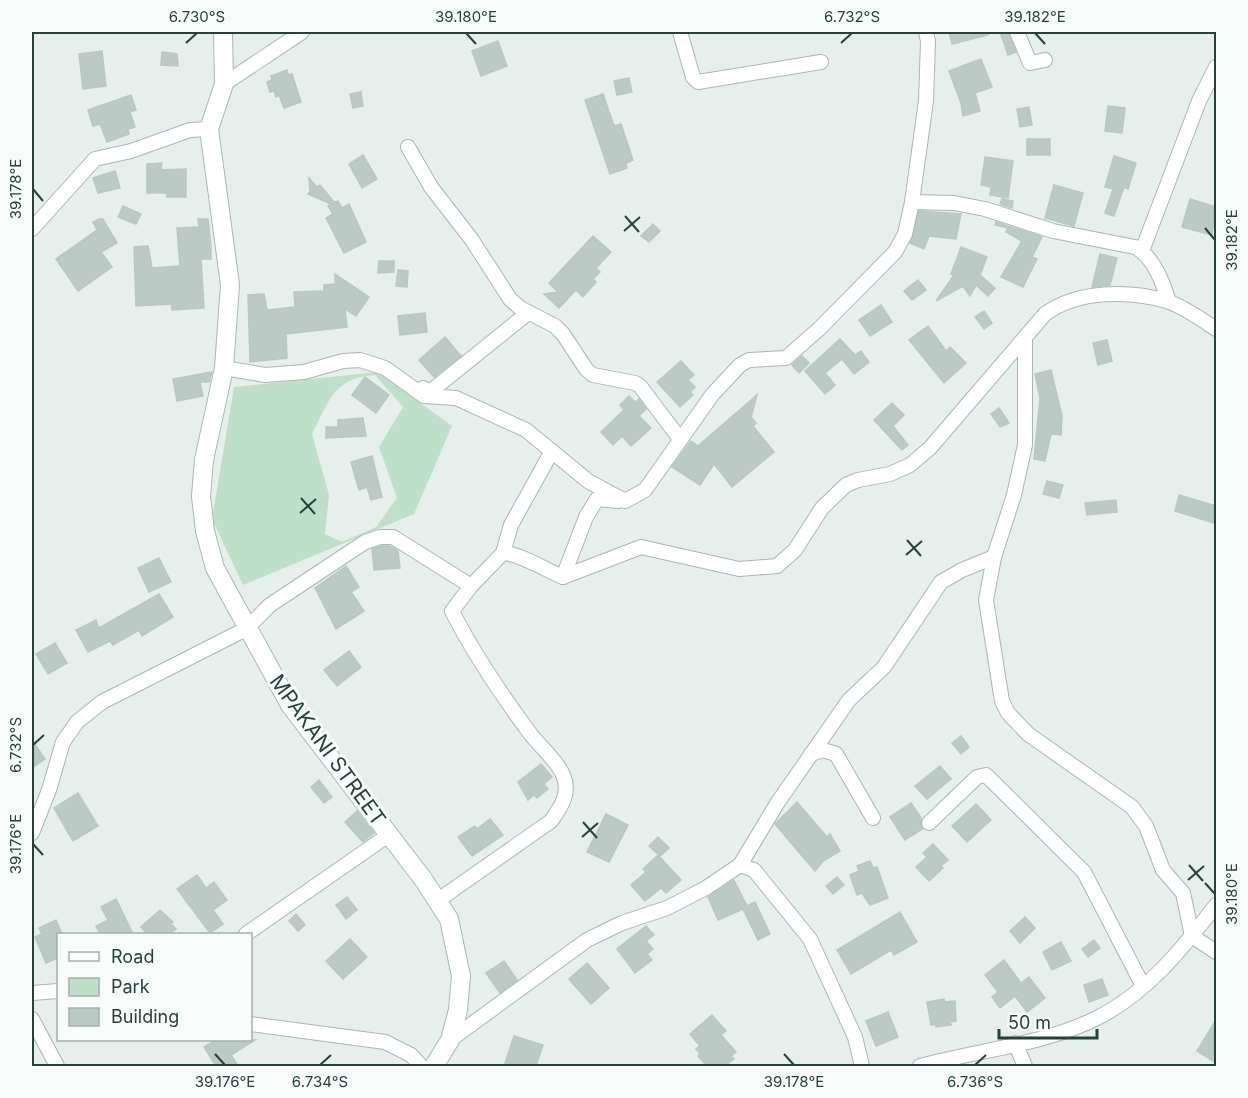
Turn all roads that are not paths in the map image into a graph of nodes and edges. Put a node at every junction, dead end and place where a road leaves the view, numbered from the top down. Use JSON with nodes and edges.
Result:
{"nodes":[{"id":1,"x":223,"y":32,"type":"edge"},
{"id":2,"x":302,"y":32,"type":"edge"},
{"id":3,"x":680,"y":32,"type":"edge"},
{"id":4,"x":926,"y":32,"type":"edge"},
{"id":5,"x":1017,"y":32,"type":"edge"},
{"id":6,"x":1045,"y":60,"type":"dead end"},
{"id":7,"x":821,"y":62,"type":"dead end"},
{"id":8,"x":1216,"y":67,"type":"edge"},
{"id":9,"x":224,"y":84,"type":"junction"},
{"id":10,"x":208,"y":129,"type":"junction"},
{"id":11,"x":408,"y":147,"type":"dead end"},
{"id":12,"x":912,"y":202,"type":"junction"},
{"id":13,"x":32,"y":229,"type":"edge"},
{"id":14,"x":1142,"y":251,"type":"junction"},
{"id":15,"x":1169,"y":302,"type":"junction"},
{"id":16,"x":528,"y":313,"type":"junction"},
{"id":17,"x":1216,"y":329,"type":"edge"},
{"id":18,"x":1025,"y":337,"type":"junction"},
{"id":19,"x":355,"y":354,"type":"dead end"},
{"id":20,"x":224,"y":368,"type":"junction"},
{"id":21,"x":680,"y":439,"type":"junction"},
{"id":22,"x":552,"y":451,"type":"junction"},
{"id":23,"x":625,"y":501,"type":"junction"},
{"id":24,"x":503,"y":554,"type":"junction"},
{"id":25,"x":994,"y":557,"type":"junction"},
{"id":26,"x":563,"y":577,"type":"junction"},
{"id":27,"x":471,"y":586,"type":"junction"},
{"id":28,"x":246,"y":629,"type":"junction"},
{"id":29,"x":811,"y":754,"type":"junction"},
{"id":30,"x":873,"y":818,"type":"dead end"},
{"id":31,"x":929,"y":823,"type":"dead end"},
{"id":32,"x":32,"y":833,"type":"edge"},
{"id":33,"x":390,"y":834,"type":"junction"},
{"id":34,"x":740,"y":865,"type":"junction"},
{"id":35,"x":437,"y":901,"type":"junction"},
{"id":36,"x":1216,"y":905,"type":"edge"},
{"id":37,"x":247,"y":933,"type":"edge"},
{"id":38,"x":1192,"y":936,"type":"junction"},
{"id":39,"x":1216,"y":952,"type":"edge"},
{"id":40,"x":1143,"y":986,"type":"junction"},
{"id":41,"x":57,"y":991,"type":"edge"},
{"id":42,"x":32,"y":993,"type":"edge"},
{"id":43,"x":32,"y":1019,"type":"edge"},
{"id":44,"x":252,"y":1024,"type":"edge"},
{"id":45,"x":450,"y":1041,"type":"junction"},
{"id":46,"x":1015,"y":1043,"type":"junction"},
{"id":47,"x":57,"y":1066,"type":"edge"},
{"id":48,"x":421,"y":1066,"type":"edge"},
{"id":49,"x":434,"y":1066,"type":"edge"},
{"id":50,"x":862,"y":1066,"type":"edge"},
{"id":51,"x":920,"y":1066,"type":"edge"},
{"id":52,"x":1025,"y":1066,"type":"edge"}],
"edges":[{"from":1,"to":9,"type":"street","name":"MPAKANI STREET"},
{"from":2,"to":9,"type":"street"},
{"from":3,"to":7,"type":"street"},
{"from":4,"to":12,"type":"street"},
{"from":5,"to":6,"type":"street"},
{"from":8,"to":14,"type":"street"},
{"from":9,"to":10,"type":"street","name":"MPAKANI STREET"},
{"from":10,"to":13,"type":"street"},
{"from":10,"to":20,"type":"street","name":"MPAKANI STREET"},
{"from":11,"to":16,"type":"street"},
{"from":12,"to":14,"type":"street"},
{"from":12,"to":21,"type":"street"},
{"from":14,"to":15,"type":"street"},
{"from":15,"to":17,"type":"street"},
{"from":15,"to":18,"type":"street"},
{"from":16,"to":19,"type":"street"},
{"from":16,"to":21,"type":"street"},
{"from":18,"to":25,"type":"street"},
{"from":18,"to":26,"type":"street"},
{"from":20,"to":22,"type":"street"},
{"from":20,"to":28,"type":"street","name":"MPAKANI STREET"},
{"from":21,"to":23,"type":"street"},
{"from":22,"to":23,"type":"street"},
{"from":22,"to":24,"type":"street"},
{"from":23,"to":26,"type":"street"},
{"from":24,"to":26,"type":"street"},
{"from":24,"to":27,"type":"street"},
{"from":25,"to":29,"type":"street"},
{"from":25,"to":38,"type":"street"},
{"from":27,"to":28,"type":"street"},
{"from":27,"to":35,"type":"street"},
{"from":28,"to":32,"type":"street"},
{"from":28,"to":33,"type":"street","name":"MPAKANI STREET"},
{"from":29,"to":30,"type":"street"},
{"from":29,"to":34,"type":"street"},
{"from":31,"to":40,"type":"street"},
{"from":33,"to":35,"type":"street","name":"MPAKANI STREET"},
{"from":33,"to":37,"type":"street"},
{"from":34,"to":45,"type":"street"},
{"from":34,"to":50,"type":"street"},
{"from":35,"to":45,"type":"street","name":"MPAKANI STREET"},
{"from":36,"to":38,"type":"street"},
{"from":38,"to":39,"type":"street"},
{"from":38,"to":40,"type":"street"},
{"from":40,"to":46,"type":"street"},
{"from":41,"to":42,"type":"street"},
{"from":43,"to":47,"type":"street"},
{"from":44,"to":48,"type":"street"},
{"from":45,"to":49,"type":"street","name":"MPAKANI STREET"},
{"from":46,"to":51,"type":"street"},
{"from":46,"to":52,"type":"street"}]}
